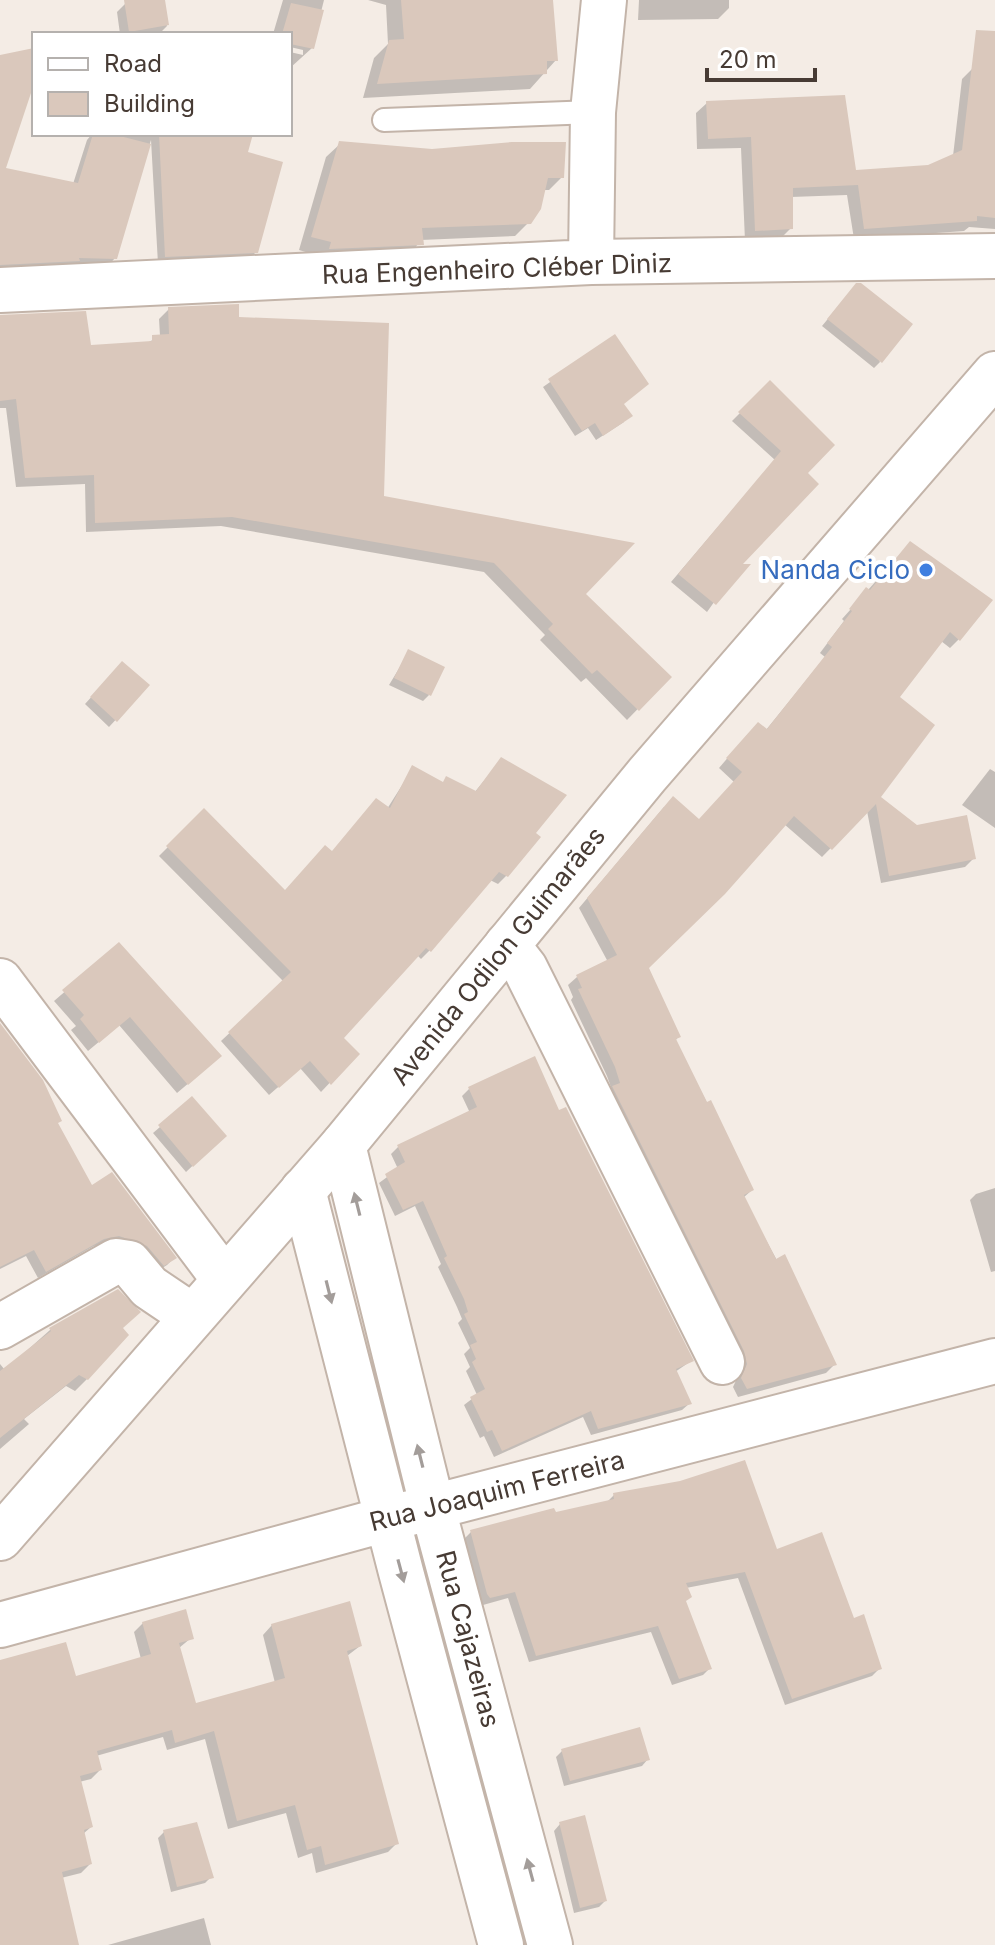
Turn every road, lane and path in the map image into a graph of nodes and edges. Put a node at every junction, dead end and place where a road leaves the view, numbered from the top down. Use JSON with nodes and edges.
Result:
{"nodes":[{"id":1,"x":604,"y":0,"type":"edge"},
{"id":2,"x":593,"y":112,"type":"junction"},
{"id":3,"x":384,"y":120,"type":"dead end"},
{"id":4,"x":995,"y":256,"type":"edge"},
{"id":5,"x":591,"y":262,"type":"junction"},
{"id":6,"x":0,"y":290,"type":"edge"},
{"id":7,"x":995,"y":374,"type":"edge"},
{"id":8,"x":507,"y":945,"type":"junction"},
{"id":9,"x":0,"y":981,"type":"edge"},
{"id":10,"x":343,"y":1145,"type":"junction"},
{"id":11,"x":303,"y":1190,"type":"junction"},
{"id":12,"x":224,"y":1279,"type":"junction"},
{"id":13,"x":192,"y":1316,"type":"junction"},
{"id":14,"x":0,"y":1327,"type":"edge"},
{"id":15,"x":995,"y":1361,"type":"edge"},
{"id":16,"x":722,"y":1362,"type":"dead end"},
{"id":17,"x":433,"y":1509,"type":"junction"},
{"id":18,"x":387,"y":1519,"type":"junction"},
{"id":19,"x":0,"y":1538,"type":"edge"},
{"id":20,"x":0,"y":1625,"type":"edge"},
{"id":21,"x":501,"y":1945,"type":"edge"},
{"id":22,"x":550,"y":1945,"type":"edge"}],
"edges":[{"from":1,"to":2,"type":"street"},
{"from":2,"to":3,"type":"lane"},
{"from":2,"to":5,"type":"street"},
{"from":4,"to":5,"type":"street","name":"Rua Engenheiro Cléber Diniz"},
{"from":5,"to":6,"type":"street","name":"Rua Engenheiro Cléber Diniz"},
{"from":7,"to":8,"type":"street","name":"Avenida Odilon Guimarães"},
{"from":8,"to":10,"type":"street","name":"Avenida Odilon Guimarães"},
{"from":8,"to":16,"type":"street"},
{"from":9,"to":12,"type":"street"},
{"from":10,"to":11,"type":"street","name":"Avenida Odilon Guimarães"},
{"from":17,"to":10,"type":"street","name":"Rua Cajazeiras","one_way":true},
{"from":11,"to":12,"type":"street","name":"Avenida Odilon Guimarães"},
{"from":11,"to":18,"type":"street","name":"Rua Cajazeiras","one_way":true},
{"from":12,"to":13,"type":"street","name":"Avenida Odilon Guimarães"},
{"from":13,"to":14,"type":"street"},
{"from":13,"to":19,"type":"street","name":"Avenida Odilon Guimarães"},
{"from":15,"to":17,"type":"street","name":"Rua Joaquim Ferreira"},
{"from":17,"to":18,"type":"street","name":"Rua Joaquim Ferreira"},
{"from":22,"to":17,"type":"street","name":"Rua Cajazeiras","one_way":true},
{"from":18,"to":20,"type":"street","name":"Rua Joaquim Ferreira"},
{"from":18,"to":21,"type":"street","name":"Rua Cajazeiras","one_way":true}]}
